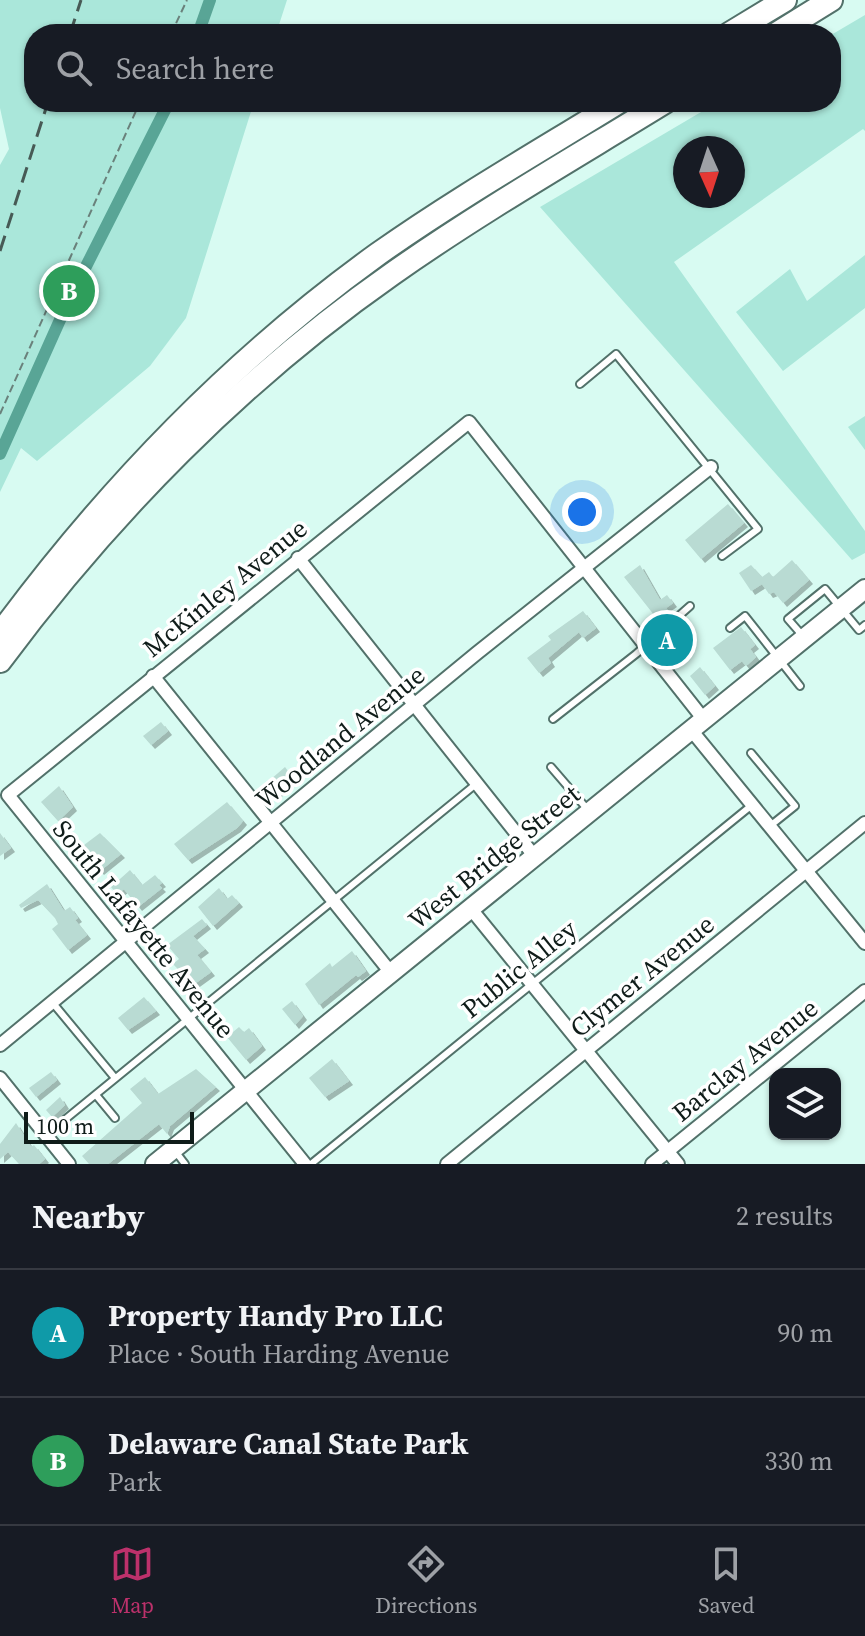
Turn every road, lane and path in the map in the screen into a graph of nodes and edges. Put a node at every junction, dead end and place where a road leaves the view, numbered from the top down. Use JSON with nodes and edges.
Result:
{"nodes":[{"id":1,"x":187,"y":0,"type":"edge"},
{"id":2,"x":785,"y":0,"type":"edge"},
{"id":3,"x":831,"y":0,"type":"edge"},
{"id":4,"x":176,"y":24,"type":"edge"},
{"id":5,"x":745,"y":24,"type":"edge"},
{"id":6,"x":792,"y":24,"type":"edge"},
{"id":7,"x":136,"y":112,"type":"edge"},
{"id":8,"x":603,"y":112,"type":"edge"},
{"id":9,"x":649,"y":112,"type":"edge"},
{"id":10,"x":580,"y":384,"type":"dead end"},
{"id":11,"x":0,"y":414,"type":"edge"},
{"id":12,"x":710,"y":468,"type":"junction"},
{"id":13,"x":722,"y":556,"type":"dead end"},
{"id":14,"x":298,"y":558,"type":"junction"},
{"id":15,"x":584,"y":569,"type":"junction"},
{"id":16,"x":865,"y":589,"type":"edge"},
{"id":17,"x":690,"y":606,"type":"dead end"},
{"id":18,"x":841,"y":608,"type":"junction"},
{"id":19,"x":730,"y":628,"type":"dead end"},
{"id":20,"x":862,"y":628,"type":"edge"},
{"id":21,"x":0,"y":634,"type":"edge"},
{"id":22,"x":805,"y":638,"type":"junction"},
{"id":23,"x":865,"y":638,"type":"edge"},
{"id":24,"x":645,"y":644,"type":"junction"},
{"id":25,"x":779,"y":659,"type":"junction"},
{"id":26,"x":0,"y":661,"type":"edge"},
{"id":27,"x":153,"y":676,"type":"junction"},
{"id":28,"x":800,"y":686,"type":"dead end"},
{"id":29,"x":415,"y":704,"type":"junction"},
{"id":30,"x":553,"y":719,"type":"dead end"},
{"id":31,"x":698,"y":726,"type":"junction"},
{"id":32,"x":751,"y":753,"type":"dead end"},
{"id":33,"x":551,"y":767,"type":"dead end"},
{"id":34,"x":476,"y":784,"type":"junction"},
{"id":35,"x":8,"y":795,"type":"joint"},
{"id":36,"x":753,"y":805,"type":"junction"},
{"id":37,"x":590,"y":813,"type":"junction"},
{"id":38,"x":270,"y":822,"type":"junction"},
{"id":39,"x":865,"y":823,"type":"edge"},
{"id":40,"x":770,"y":826,"type":"junction"},
{"id":41,"x":535,"y":857,"type":"junction"},
{"id":42,"x":807,"y":871,"type":"junction"},
{"id":43,"x":331,"y":900,"type":"junction"},
{"id":44,"x":471,"y":909,"type":"junction"},
{"id":45,"x":125,"y":941,"type":"junction"},
{"id":46,"x":865,"y":943,"type":"edge"},
{"id":47,"x":392,"y":974,"type":"junction"},
{"id":48,"x":532,"y":985,"type":"junction"},
{"id":49,"x":865,"y":991,"type":"edge"},
{"id":50,"x":52,"y":1002,"type":"junction"},
{"id":51,"x":187,"y":1018,"type":"junction"},
{"id":52,"x":0,"y":1045,"type":"edge"},
{"id":53,"x":585,"y":1051,"type":"junction"},
{"id":54,"x":0,"y":1078,"type":"edge"},
{"id":55,"x":115,"y":1078,"type":"junction"},
{"id":56,"x":247,"y":1091,"type":"junction"},
{"id":57,"x":96,"y":1095,"type":"junction"},
{"id":58,"x":115,"y":1118,"type":"dead end"},
{"id":59,"x":46,"y":1135,"type":"junction"},
{"id":60,"x":668,"y":1151,"type":"junction"},
{"id":61,"x":179,"y":1157,"type":"edge"},
{"id":62,"x":69,"y":1164,"type":"edge"},
{"id":63,"x":155,"y":1164,"type":"edge"},
{"id":64,"x":308,"y":1164,"type":"edge"},
{"id":65,"x":447,"y":1164,"type":"edge"},
{"id":66,"x":652,"y":1164,"type":"edge"},
{"id":67,"x":678,"y":1164,"type":"edge"}],
"edges":[{"from":1,"to":4,"type":"path"},
{"from":2,"to":5,"type":"highway"},
{"from":3,"to":6,"type":"highway"},
{"from":7,"to":11,"type":"path"},
{"from":8,"to":21,"type":"highway"},
{"from":9,"to":26,"type":"highway"},
{"from":10,"to":12,"type":"lane"},
{"from":12,"to":13,"type":"lane"},
{"from":12,"to":15,"type":"street","name":"Woodland Avenue"},
{"from":14,"to":15,"type":"street","name":"McKinley Avenue"},
{"from":14,"to":27,"type":"street","name":"McKinley Avenue"},
{"from":14,"to":29,"type":"street"},
{"from":15,"to":24,"type":"street"},
{"from":15,"to":29,"type":"street","name":"Woodland Avenue"},
{"from":16,"to":18,"type":"main road","name":"West Bridge Street"},
{"from":17,"to":24,"type":"lane"},
{"from":18,"to":20,"type":"lane"},
{"from":18,"to":22,"type":"main road","name":"West Bridge Street"},
{"from":18,"to":22,"type":"lane"},
{"from":19,"to":25,"type":"lane"},
{"from":20,"to":23,"type":"lane"},
{"from":22,"to":25,"type":"main road","name":"West Bridge Street"},
{"from":24,"to":30,"type":"lane"},
{"from":24,"to":31,"type":"street"},
{"from":25,"to":28,"type":"lane"},
{"from":25,"to":31,"type":"main road","name":"West Bridge Street"},
{"from":27,"to":35,"type":"street","name":"McKinley Avenue"},
{"from":27,"to":38,"type":"street"},
{"from":29,"to":34,"type":"street"},
{"from":29,"to":38,"type":"street","name":"Woodland Avenue"},
{"from":31,"to":36,"type":"street"},
{"from":31,"to":37,"type":"main road","name":"West Bridge Street"},
{"from":32,"to":40,"type":"lane"},
{"from":33,"to":37,"type":"lane"},
{"from":34,"to":41,"type":"street"},
{"from":34,"to":43,"type":"lane"},
{"from":35,"to":45,"type":"street","name":"South Lafayette Avenue"},
{"from":36,"to":40,"type":"street"},
{"from":36,"to":48,"type":"lane","name":"Public Alley"},
{"from":37,"to":41,"type":"main road","name":"West Bridge Street"},
{"from":38,"to":43,"type":"street"},
{"from":38,"to":45,"type":"street","name":"Woodland Avenue"},
{"from":39,"to":42,"type":"street","name":"Clymer Avenue"},
{"from":40,"to":42,"type":"street"},
{"from":41,"to":44,"type":"main road","name":"West Bridge Street"},
{"from":42,"to":46,"type":"street"},
{"from":42,"to":53,"type":"street","name":"Clymer Avenue"},
{"from":43,"to":47,"type":"street"},
{"from":43,"to":51,"type":"lane"},
{"from":44,"to":47,"type":"main road","name":"West Bridge Street"},
{"from":44,"to":48,"type":"street"},
{"from":45,"to":50,"type":"street","name":"Woodland Avenue"},
{"from":45,"to":51,"type":"street","name":"South Lafayette Avenue"},
{"from":47,"to":56,"type":"main road","name":"West Bridge Street"},
{"from":48,"to":53,"type":"street"},
{"from":48,"to":64,"type":"lane","name":"Public Alley"},
{"from":49,"to":60,"type":"street","name":"Barclay Avenue"},
{"from":50,"to":52,"type":"street","name":"Woodland Avenue"},
{"from":50,"to":55,"type":"lane"},
{"from":51,"to":55,"type":"lane"},
{"from":51,"to":56,"type":"street","name":"South Lafayette Avenue"},
{"from":53,"to":60,"type":"street"},
{"from":53,"to":65,"type":"street","name":"Clymer Avenue"},
{"from":54,"to":59,"type":"street"},
{"from":55,"to":57,"type":"lane"},
{"from":56,"to":61,"type":"main road","name":"West Bridge Street"},
{"from":56,"to":64,"type":"street","name":"South Lafayette Avenue"},
{"from":57,"to":58,"type":"lane"},
{"from":57,"to":59,"type":"lane"},
{"from":59,"to":62,"type":"street"},
{"from":60,"to":66,"type":"street","name":"Barclay Avenue"},
{"from":60,"to":67,"type":"street"},
{"from":61,"to":63,"type":"main road","name":"West Bridge Street"}]}
